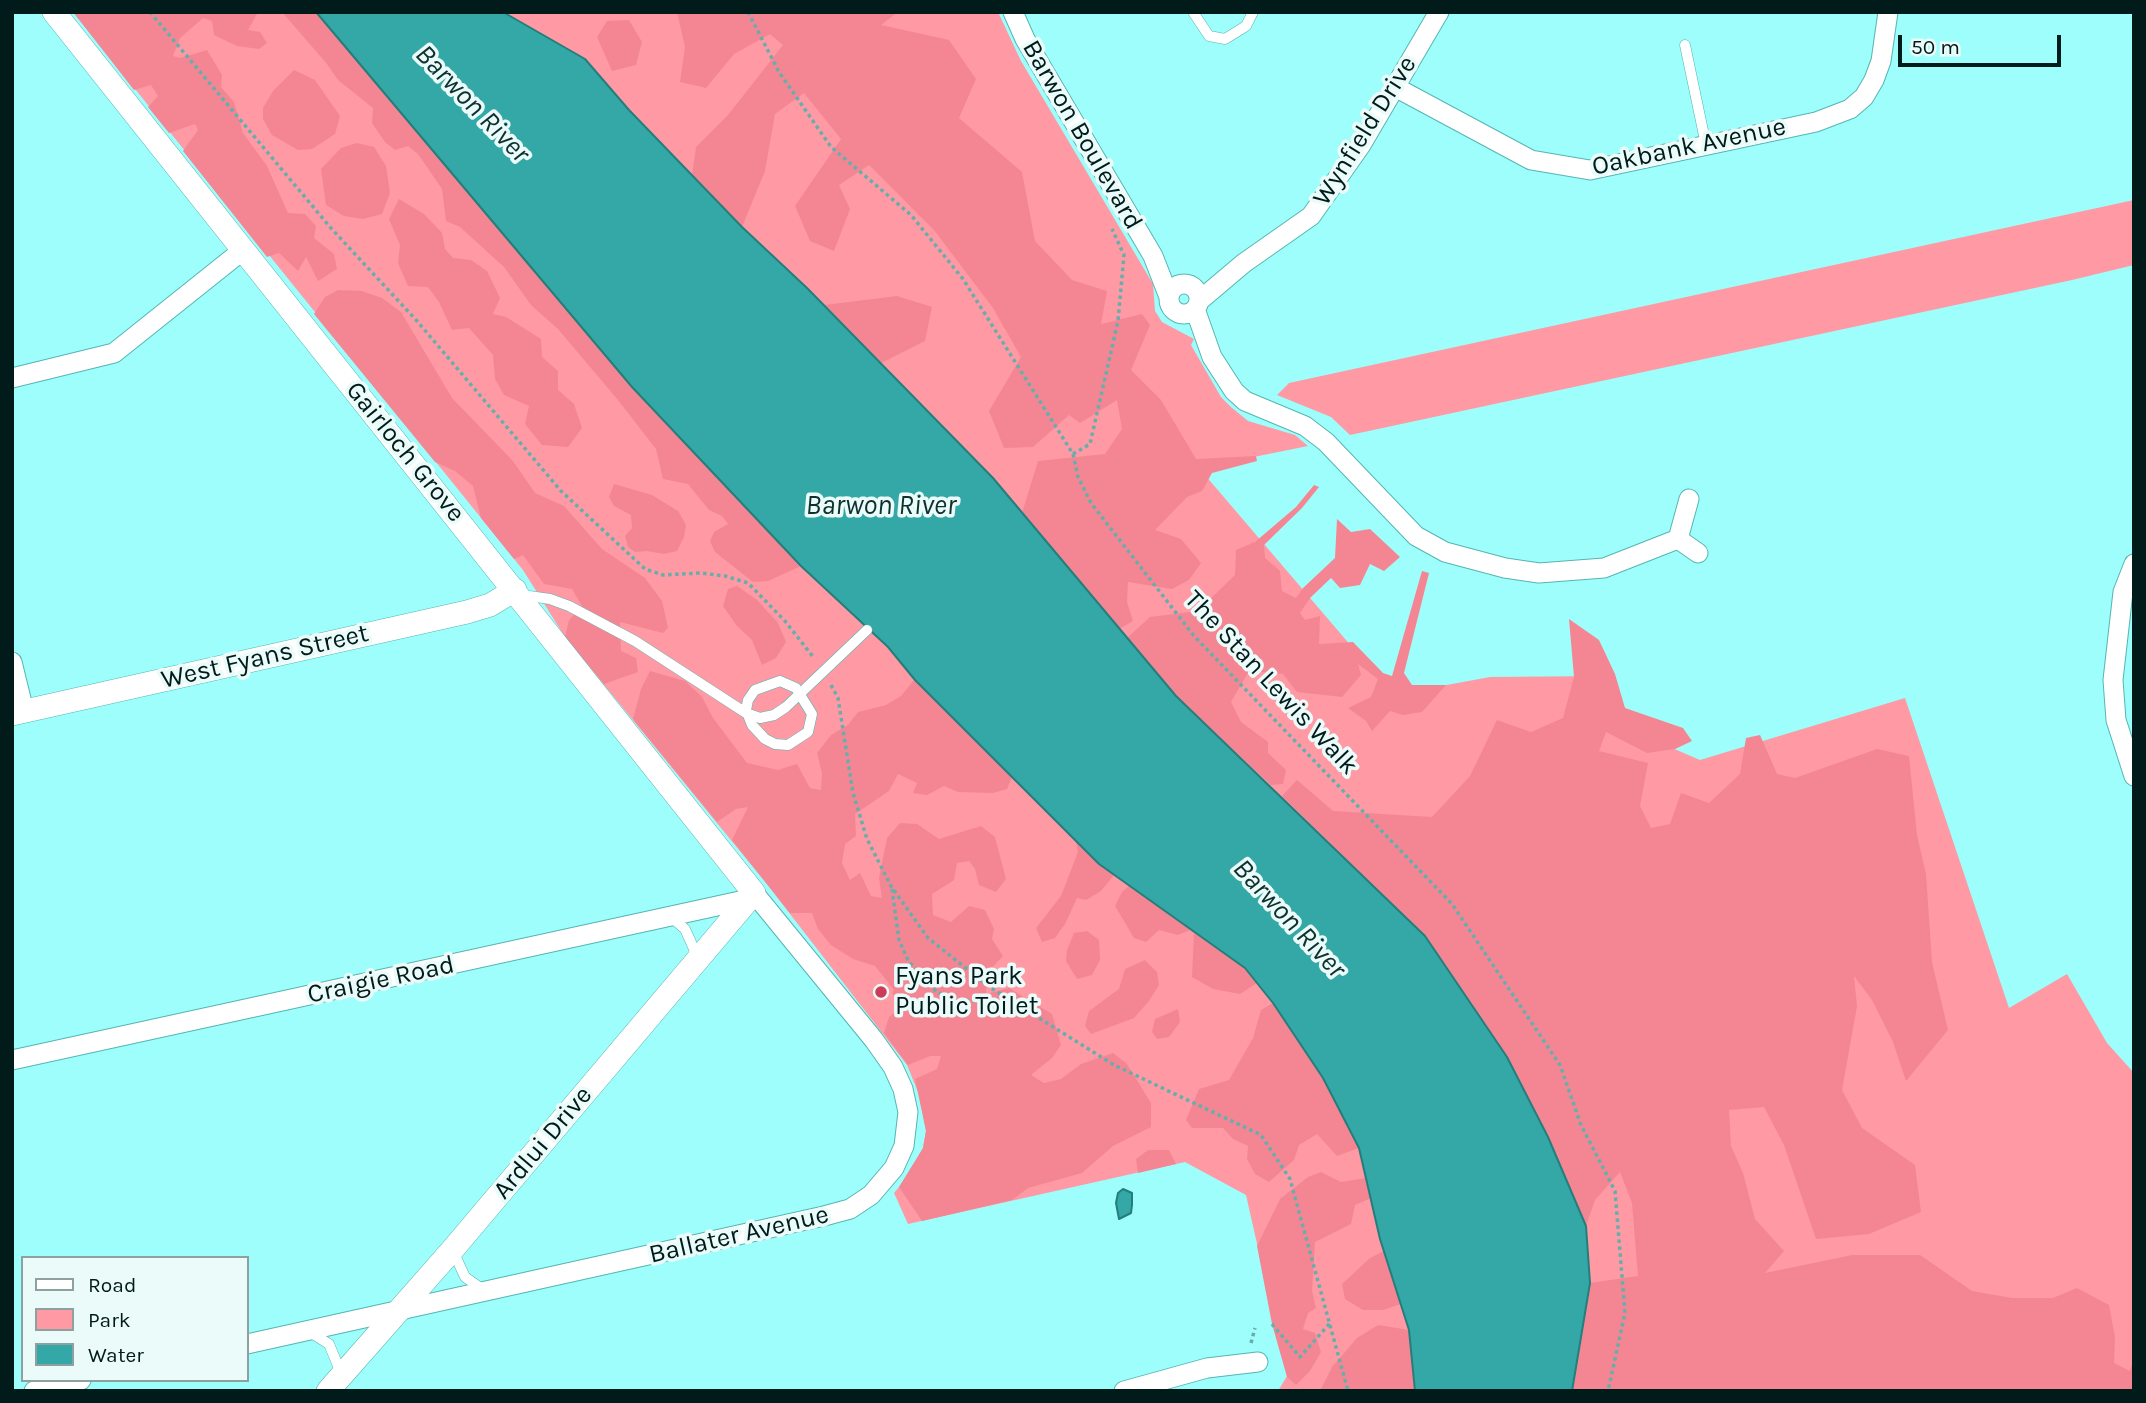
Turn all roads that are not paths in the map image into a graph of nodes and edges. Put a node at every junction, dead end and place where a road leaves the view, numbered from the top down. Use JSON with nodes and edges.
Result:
{"nodes":[{"id":1,"x":54,"y":12,"type":"edge"},
{"id":2,"x":1013,"y":12,"type":"edge"},
{"id":3,"x":1193,"y":12,"type":"edge"},
{"id":4,"x":1253,"y":12,"type":"edge"},
{"id":5,"x":1439,"y":12,"type":"edge"},
{"id":6,"x":1888,"y":12,"type":"edge"},
{"id":7,"x":1685,"y":45,"type":"dead end"},
{"id":8,"x":1395,"y":87,"type":"junction"},
{"id":9,"x":1706,"y":145,"type":"junction"},
{"id":10,"x":243,"y":250,"type":"junction"},
{"id":11,"x":1185,"y":298,"type":"junction"},
{"id":12,"x":12,"y":377,"type":"edge"},
{"id":13,"x":1689,"y":499,"type":"dead end"},
{"id":14,"x":1678,"y":539,"type":"junction"},
{"id":15,"x":1698,"y":553,"type":"dead end"},
{"id":16,"x":2134,"y":564,"type":"edge"},
{"id":17,"x":516,"y":593,"type":"junction"},
{"id":18,"x":867,"y":630,"type":"dead end"},
{"id":19,"x":12,"y":662,"type":"edge"},
{"id":20,"x":801,"y":694,"type":"junction"},
{"id":21,"x":18,"y":713,"type":"edge"},
{"id":22,"x":747,"y":713,"type":"junction"},
{"id":23,"x":2134,"y":776,"type":"edge"},
{"id":24,"x":752,"y":896,"type":"junction"},
{"id":25,"x":670,"y":916,"type":"junction"},
{"id":26,"x":698,"y":959,"type":"junction"},
{"id":27,"x":12,"y":1060,"type":"edge"},
{"id":28,"x":453,"y":1249,"type":"junction"},
{"id":29,"x":489,"y":1290,"type":"junction"},
{"id":30,"x":400,"y":1310,"type":"junction"},
{"id":31,"x":306,"y":1331,"type":"junction"},
{"id":32,"x":248,"y":1344,"type":"edge"},
{"id":33,"x":1258,"y":1362,"type":"dead end"},
{"id":34,"x":72,"y":1382,"type":"edge"},
{"id":35,"x":334,"y":1384,"type":"edge"},
{"id":36,"x":34,"y":1391,"type":"edge"},
{"id":37,"x":1124,"y":1391,"type":"edge"}],
"edges":[{"from":1,"to":10,"type":"street","name":"Gairloch Grove"},
{"from":2,"to":11,"type":"street","name":"Barwon Boulevard"},
{"from":3,"to":4,"type":"lane"},
{"from":5,"to":8,"type":"street","name":"Wynfield Drive"},
{"from":6,"to":9,"type":"street","name":"Oakbank Avenue"},
{"from":7,"to":9,"type":"lane"},
{"from":8,"to":9,"type":"street","name":"Oakbank Avenue"},
{"from":8,"to":11,"type":"street","name":"Wynfield Drive"},
{"from":10,"to":12,"type":"street"},
{"from":10,"to":17,"type":"street","name":"Gairloch Grove"},
{"from":11,"to":14,"type":"street","name":"Barwon Boulevard"},
{"from":13,"to":14,"type":"street"},
{"from":14,"to":15,"type":"street"},
{"from":16,"to":23,"type":"street"},
{"from":17,"to":21,"type":"street","name":"West Fyans Street"},
{"from":17,"to":22,"type":"lane"},
{"from":17,"to":24,"type":"street","name":"Gairloch Grove"},
{"from":18,"to":20,"type":"lane"},
{"from":19,"to":21,"type":"street"},
{"from":20,"to":22,"type":"lane"},
{"from":20,"to":22,"type":"lane"},
{"from":20,"to":22,"type":"lane"},
{"from":24,"to":25,"type":"street","name":"Craigie Road"},
{"from":24,"to":26,"type":"street","name":"Ardlui Drive"},
{"from":24,"to":29,"type":"street","name":"Ballater Avenue"},
{"from":25,"to":26,"type":"lane"},
{"from":25,"to":27,"type":"street","name":"Craigie Road"},
{"from":26,"to":28,"type":"street","name":"Ardlui Drive"},
{"from":28,"to":29,"type":"lane"},
{"from":28,"to":30,"type":"street","name":"Ardlui Drive"},
{"from":29,"to":30,"type":"street","name":"Ballater Avenue"},
{"from":30,"to":31,"type":"street","name":"Ballater Avenue"},
{"from":30,"to":35,"type":"street","name":"Ardlui Drive"},
{"from":31,"to":32,"type":"street","name":"Ballater Avenue"},
{"from":31,"to":35,"type":"lane"},
{"from":33,"to":37,"type":"street"},
{"from":34,"to":36,"type":"street"}]}
